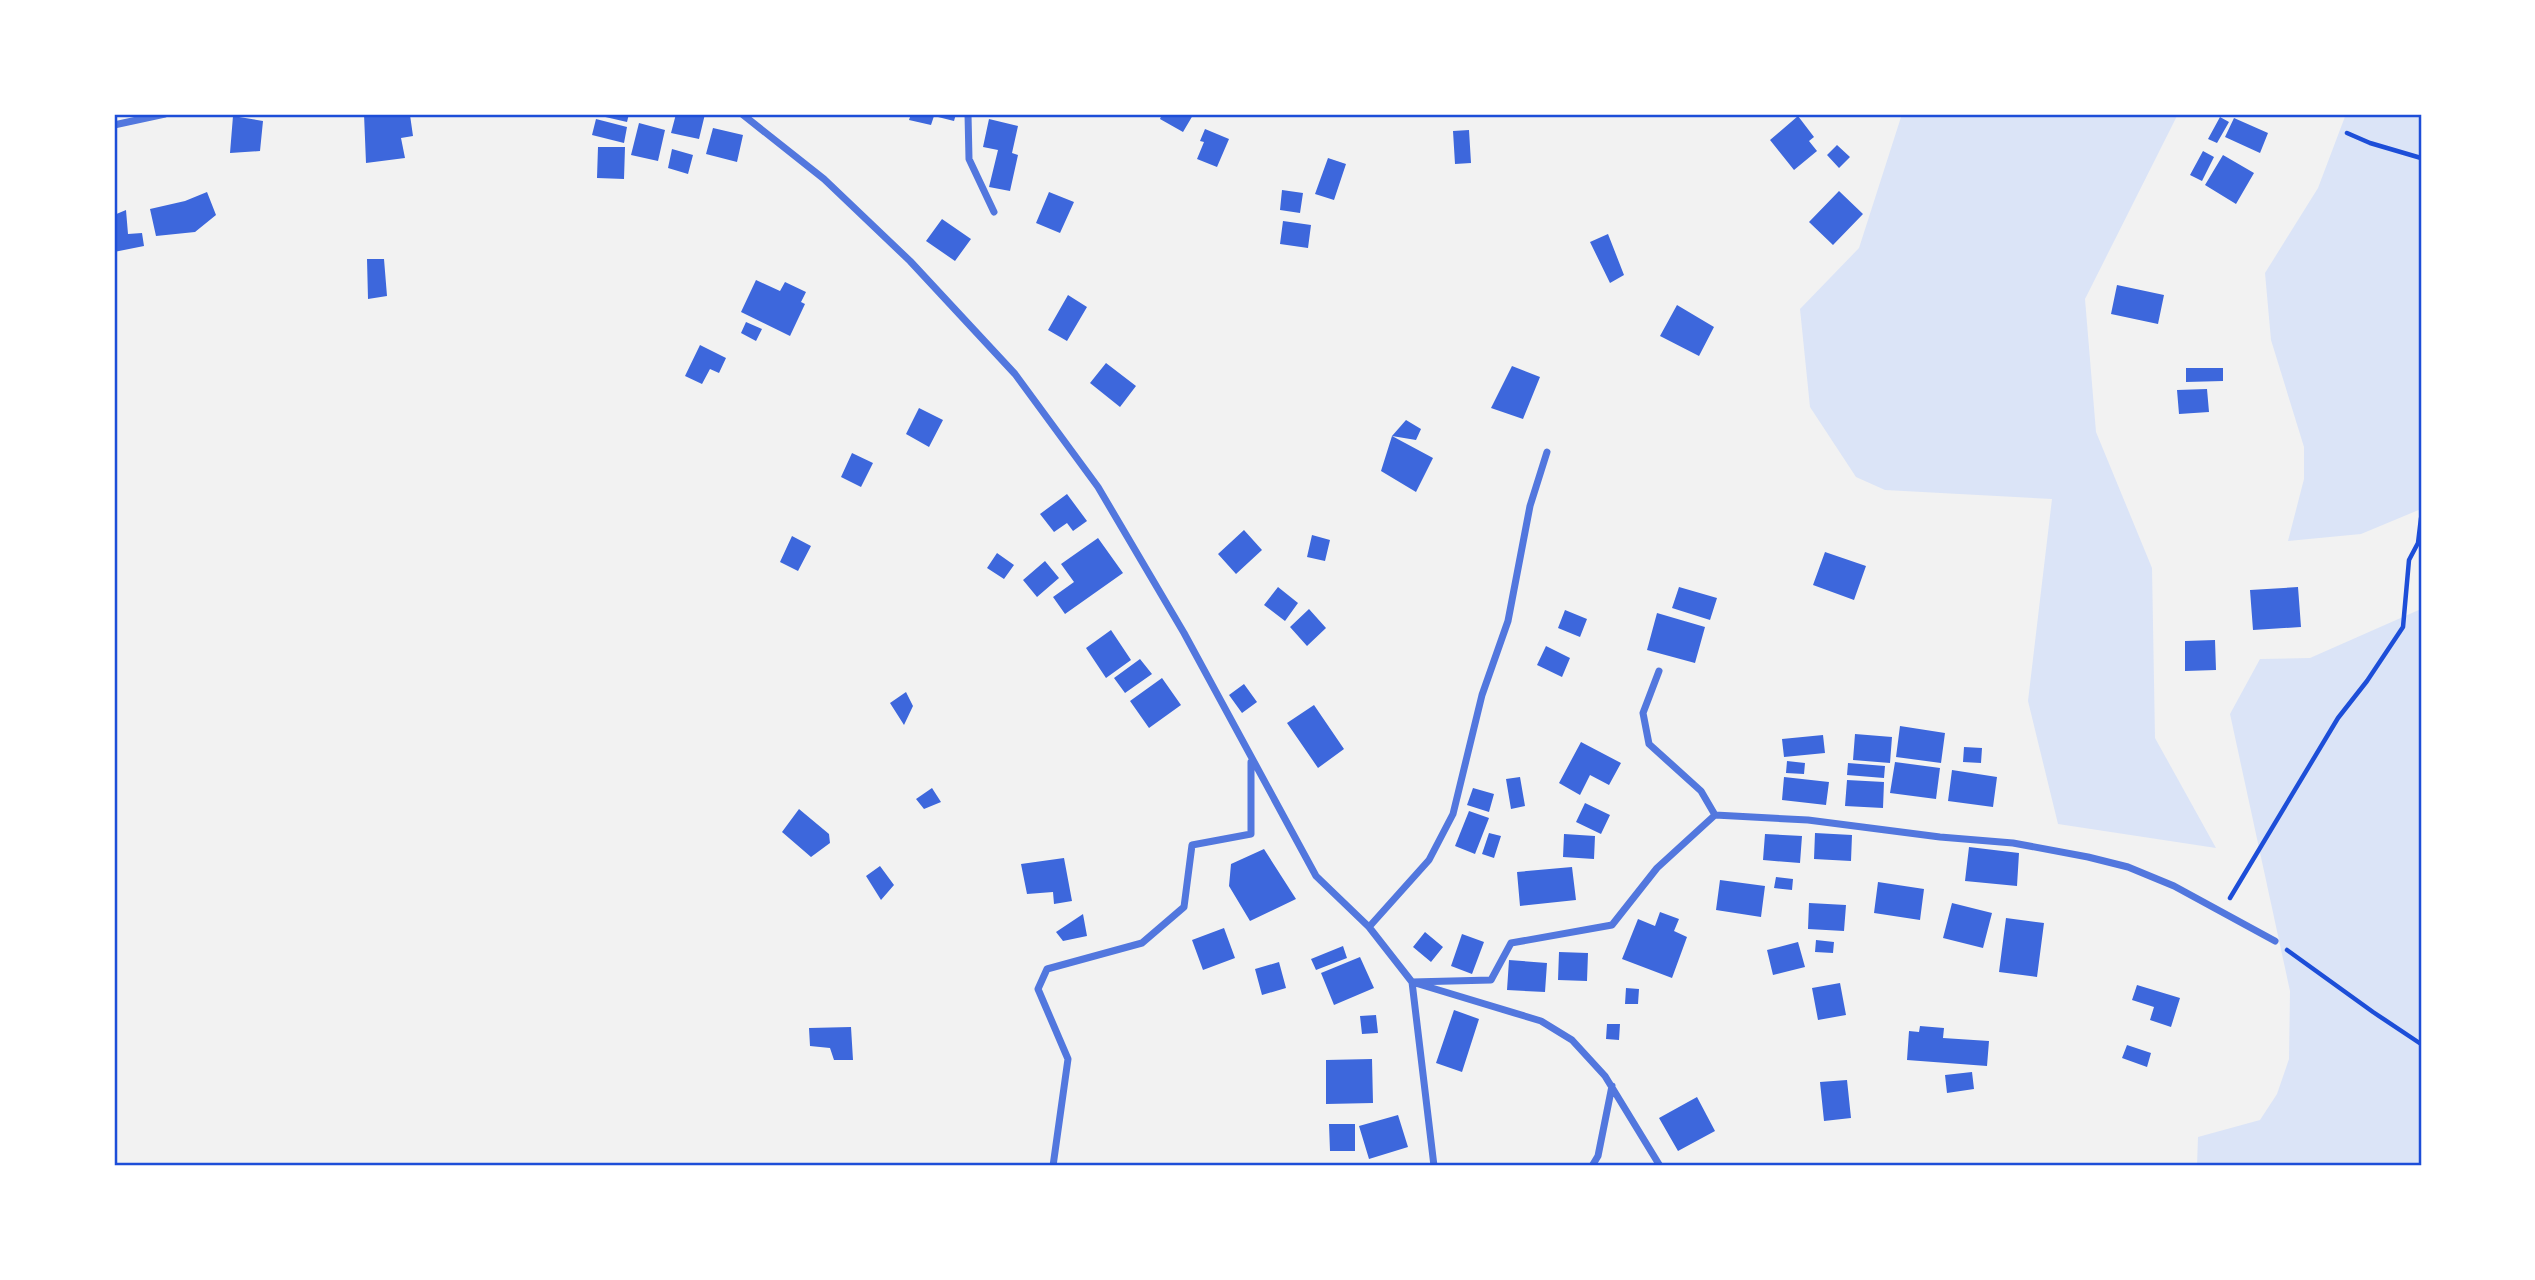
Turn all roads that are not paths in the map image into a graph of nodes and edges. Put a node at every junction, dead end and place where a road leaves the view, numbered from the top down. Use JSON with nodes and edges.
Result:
{"nodes":[{"id":1,"x":165,"y":114,"type":"edge"},
{"id":2,"x":745,"y":114,"type":"edge"},
{"id":3,"x":968,"y":114,"type":"edge"},
{"id":4,"x":114,"y":125,"type":"edge"},
{"id":5,"x":994,"y":212,"type":"dead end"},
{"id":6,"x":1547,"y":452,"type":"dead end"},
{"id":7,"x":1659,"y":671,"type":"dead end"},
{"id":8,"x":1251,"y":761,"type":"junction"},
{"id":9,"x":1715,"y":815,"type":"junction"},
{"id":10,"x":1369,"y":927,"type":"junction"},
{"id":11,"x":2274,"y":941,"type":"road end"},
{"id":12,"x":1412,"y":982,"type":"junction"},
{"id":13,"x":1612,"y":1086,"type":"junction"},
{"id":14,"x":1053,"y":1166,"type":"edge"},
{"id":15,"x":1434,"y":1166,"type":"edge"},
{"id":16,"x":1592,"y":1166,"type":"edge"},
{"id":17,"x":1660,"y":1166,"type":"edge"}],
"edges":[{"from":1,"to":4,"type":"street"},
{"from":2,"to":8,"type":"street"},
{"from":3,"to":5,"type":"street"},
{"from":6,"to":10,"type":"street"},
{"from":7,"to":9,"type":"street"},
{"from":8,"to":10,"type":"street"},
{"from":8,"to":14,"type":"street"},
{"from":9,"to":11,"type":"street"},
{"from":9,"to":12,"type":"street"},
{"from":10,"to":12,"type":"street"},
{"from":12,"to":13,"type":"street"},
{"from":12,"to":15,"type":"street"},
{"from":13,"to":16,"type":"street"},
{"from":13,"to":17,"type":"street"}]}
